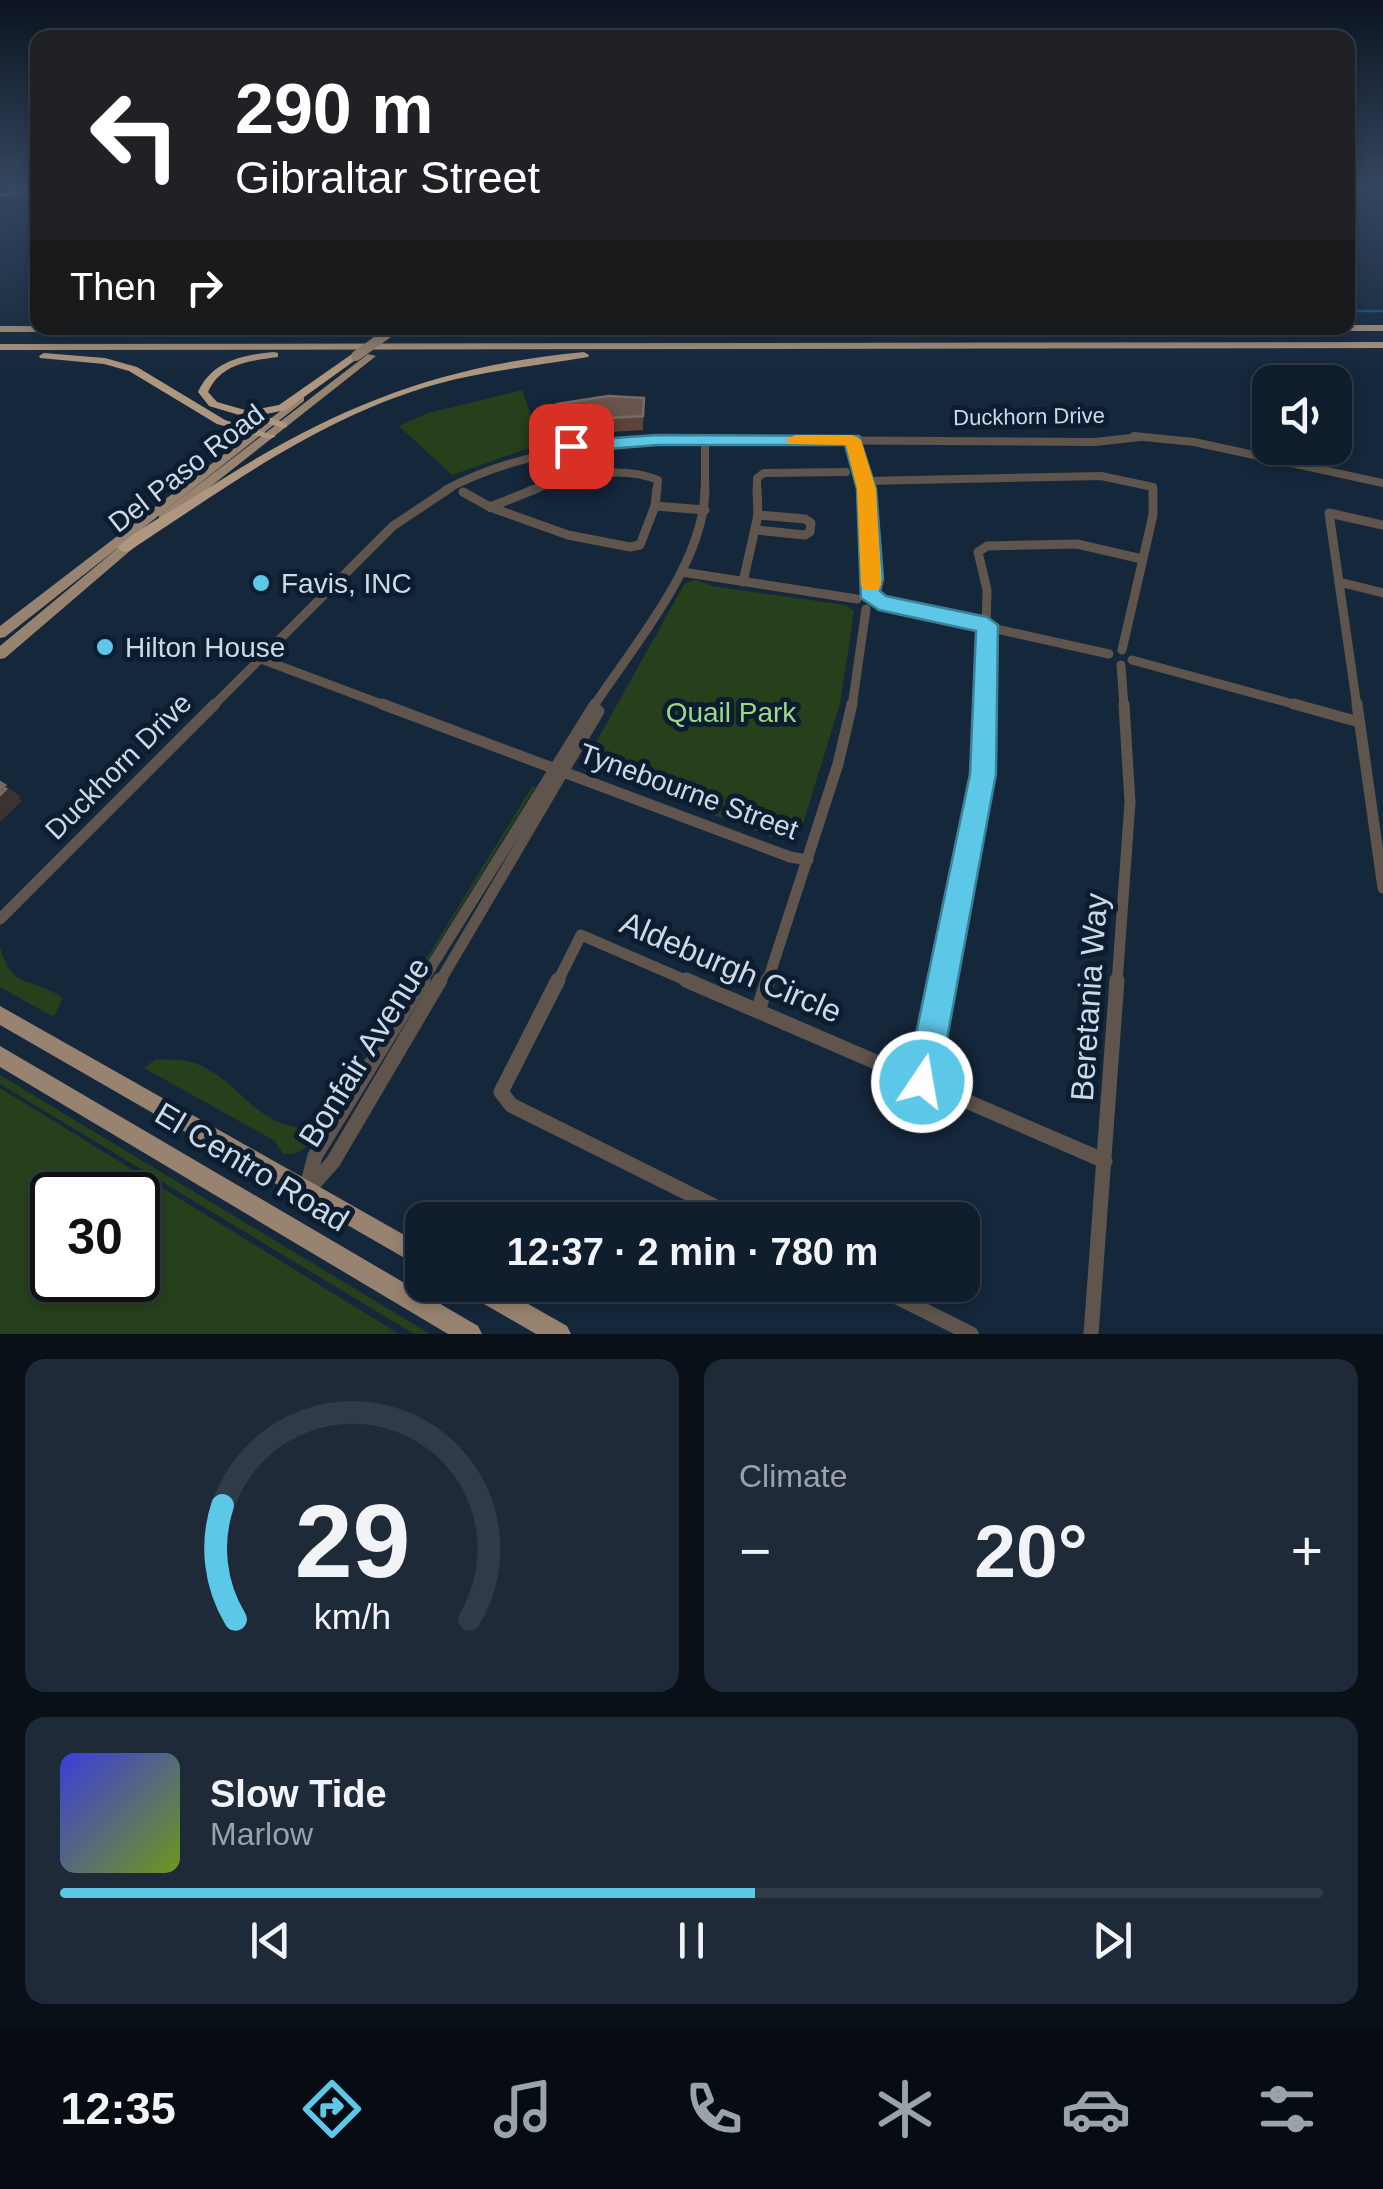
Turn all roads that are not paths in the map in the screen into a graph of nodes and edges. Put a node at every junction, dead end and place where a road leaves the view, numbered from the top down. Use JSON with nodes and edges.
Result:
{"nodes":[{"id":1,"x":1355,"y":328,"type":"edge"},
{"id":2,"x":1383,"y":328,"type":"edge"},
{"id":3,"x":0,"y":330,"type":"edge"},
{"id":4,"x":30,"y":330,"type":"edge"},
{"id":5,"x":385,"y":335,"type":"edge"},
{"id":6,"x":399,"y":335,"type":"edge"},
{"id":7,"x":1383,"y":345,"type":"edge"},
{"id":8,"x":433,"y":346,"type":"junction"},
{"id":9,"x":815,"y":346,"type":"junction"},
{"id":10,"x":0,"y":350,"type":"edge"},
{"id":11,"x":356,"y":356,"type":"junction"},
{"id":12,"x":233,"y":411,"type":"junction"},
{"id":13,"x":277,"y":423,"type":"junction"},
{"id":14,"x":263,"y":434,"type":"junction"},
{"id":15,"x":853,"y":440,"type":"junction"},
{"id":16,"x":705,"y":442,"type":"junction"},
{"id":17,"x":846,"y":472,"type":"dead end"},
{"id":18,"x":865,"y":481,"type":"junction"},
{"id":19,"x":1383,"y":483,"type":"edge"},
{"id":20,"x":463,"y":492,"type":"dead end"},
{"id":21,"x":655,"y":506,"type":"junction"},
{"id":22,"x":488,"y":508,"type":"junction"},
{"id":23,"x":705,"y":510,"type":"junction"},
{"id":24,"x":758,"y":516,"type":"junction"},
{"id":25,"x":1383,"y":525,"type":"edge"},
{"id":26,"x":756,"y":530,"type":"junction"},
{"id":27,"x":124,"y":548,"type":"junction"},
{"id":28,"x":1142,"y":559,"type":"junction"},
{"id":29,"x":682,"y":572,"type":"junction"},
{"id":30,"x":743,"y":582,"type":"junction"},
{"id":31,"x":1339,"y":582,"type":"junction"},
{"id":32,"x":868,"y":593,"type":"junction"},
{"id":33,"x":1383,"y":593,"type":"edge"},
{"id":34,"x":879,"y":603,"type":"junction"},
{"id":35,"x":862,"y":604,"type":"junction"},
{"id":36,"x":987,"y":625,"type":"junction"},
{"id":37,"x":0,"y":633,"type":"edge"},
{"id":38,"x":0,"y":654,"type":"edge"},
{"id":39,"x":1121,"y":657,"type":"junction"},
{"id":40,"x":260,"y":659,"type":"junction"},
{"id":41,"x":1359,"y":722,"type":"junction"},
{"id":42,"x":559,"y":770,"type":"junction"},
{"id":43,"x":1370,"y":794,"type":"junction"},
{"id":44,"x":1383,"y":800,"type":"edge"},
{"id":45,"x":808,"y":860,"type":"junction"},
{"id":46,"x":1383,"y":888,"type":"edge"},
{"id":47,"x":0,"y":919,"type":"edge"},
{"id":48,"x":758,"y":1011,"type":"junction"},
{"id":49,"x":0,"y":1016,"type":"edge"},
{"id":50,"x":0,"y":1056,"type":"edge"},
{"id":51,"x":922,"y":1082,"type":"junction"},
{"id":52,"x":1104,"y":1161,"type":"junction"},
{"id":53,"x":306,"y":1191,"type":"junction"},
{"id":54,"x":706,"y":1202,"type":"edge"},
{"id":55,"x":405,"y":1247,"type":"edge"},
{"id":56,"x":503,"y":1302,"type":"edge"},
{"id":57,"x":907,"y":1302,"type":"edge"},
{"id":58,"x":470,"y":1334,"type":"edge"},
{"id":59,"x":560,"y":1334,"type":"edge"},
{"id":60,"x":971,"y":1334,"type":"edge"},
{"id":61,"x":1091,"y":1334,"type":"edge"}],
"edges":[{"from":1,"to":2,"type":"highway"},
{"from":3,"to":4,"type":"highway"},
{"from":5,"to":11,"type":"main road","name":"Del Paso Road","bridge":true},
{"from":6,"to":13,"type":"main road","name":"Del Paso Road"},
{"from":7,"to":9,"type":"highway"},
{"from":8,"to":9,"type":"highway"},
{"from":8,"to":10,"type":"highway"},
{"from":8,"to":12,"type":"highway"},
{"from":9,"to":27,"type":"highway"},
{"from":10,"to":14,"type":"highway"},
{"from":11,"to":12,"type":"highway"},
{"from":11,"to":13,"type":"main road","name":"Del Paso Road"},
{"from":12,"to":13,"type":"highway"},
{"from":13,"to":14,"type":"main road","name":"Del Paso Road"},
{"from":14,"to":27,"type":"main road","name":"Del Paso Road"},
{"from":14,"to":37,"type":"main road","name":"Del Paso Road"},
{"from":15,"to":16,"type":"street","name":"Duckhorn Drive"},
{"from":15,"to":18,"type":"street"},
{"from":15,"to":19,"type":"street","name":"Duckhorn Drive"},
{"from":16,"to":23,"type":"street","name":"Bonfair Avenue"},
{"from":16,"to":40,"type":"street","name":"Duckhorn Drive"},
{"from":17,"to":24,"type":"street"},
{"from":18,"to":28,"type":"street","name":"Beretania Way"},
{"from":18,"to":32,"type":"street"},
{"from":20,"to":22,"type":"street"},
{"from":21,"to":22,"type":"street"},
{"from":21,"to":22,"type":"street"},
{"from":21,"to":23,"type":"street"},
{"from":23,"to":29,"type":"street","name":"Bonfair Avenue"},
{"from":24,"to":26,"type":"street"},
{"from":24,"to":26,"type":"street"},
{"from":25,"to":31,"type":"street"},
{"from":26,"to":30,"type":"street"},
{"from":27,"to":38,"type":"main road","name":"Del Paso Road"},
{"from":28,"to":36,"type":"street"},
{"from":28,"to":39,"type":"street","name":"Beretania Way"},
{"from":29,"to":30,"type":"street"},
{"from":29,"to":42,"type":"street","name":"Bonfair Avenue"},
{"from":30,"to":35,"type":"street"},
{"from":31,"to":33,"type":"street"},
{"from":31,"to":41,"type":"street"},
{"from":32,"to":34,"type":"street"},
{"from":32,"to":35,"type":"street"},
{"from":34,"to":35,"type":"street"},
{"from":34,"to":36,"type":"street"},
{"from":35,"to":45,"type":"street"},
{"from":36,"to":39,"type":"street"},
{"from":36,"to":51,"type":"street"},
{"from":39,"to":41,"type":"street"},
{"from":39,"to":52,"type":"street","name":"Beretania Way"},
{"from":40,"to":42,"type":"street","name":"Tynebourne Street"},
{"from":40,"to":47,"type":"street","name":"Duckhorn Drive"},
{"from":41,"to":43,"type":"street"},
{"from":42,"to":45,"type":"street","name":"Tynebourne Street"},
{"from":42,"to":53,"type":"street","name":"Bonfair Avenue"},
{"from":43,"to":44,"type":"street"},
{"from":43,"to":46,"type":"street"},
{"from":45,"to":48,"type":"street"},
{"from":48,"to":51,"type":"street","name":"Aldeburgh Circle"},
{"from":48,"to":54,"type":"street","name":"Aldeburgh Circle"},
{"from":49,"to":53,"type":"main road","name":"El Centro Road"},
{"from":50,"to":58,"type":"main road","name":"El Centro Road"},
{"from":51,"to":52,"type":"street","name":"Aldeburgh Circle"},
{"from":52,"to":61,"type":"street","name":"Beretania Way"},
{"from":53,"to":55,"type":"main road","name":"El Centro Road"},
{"from":56,"to":59,"type":"main road"},
{"from":57,"to":60,"type":"street"}]}
